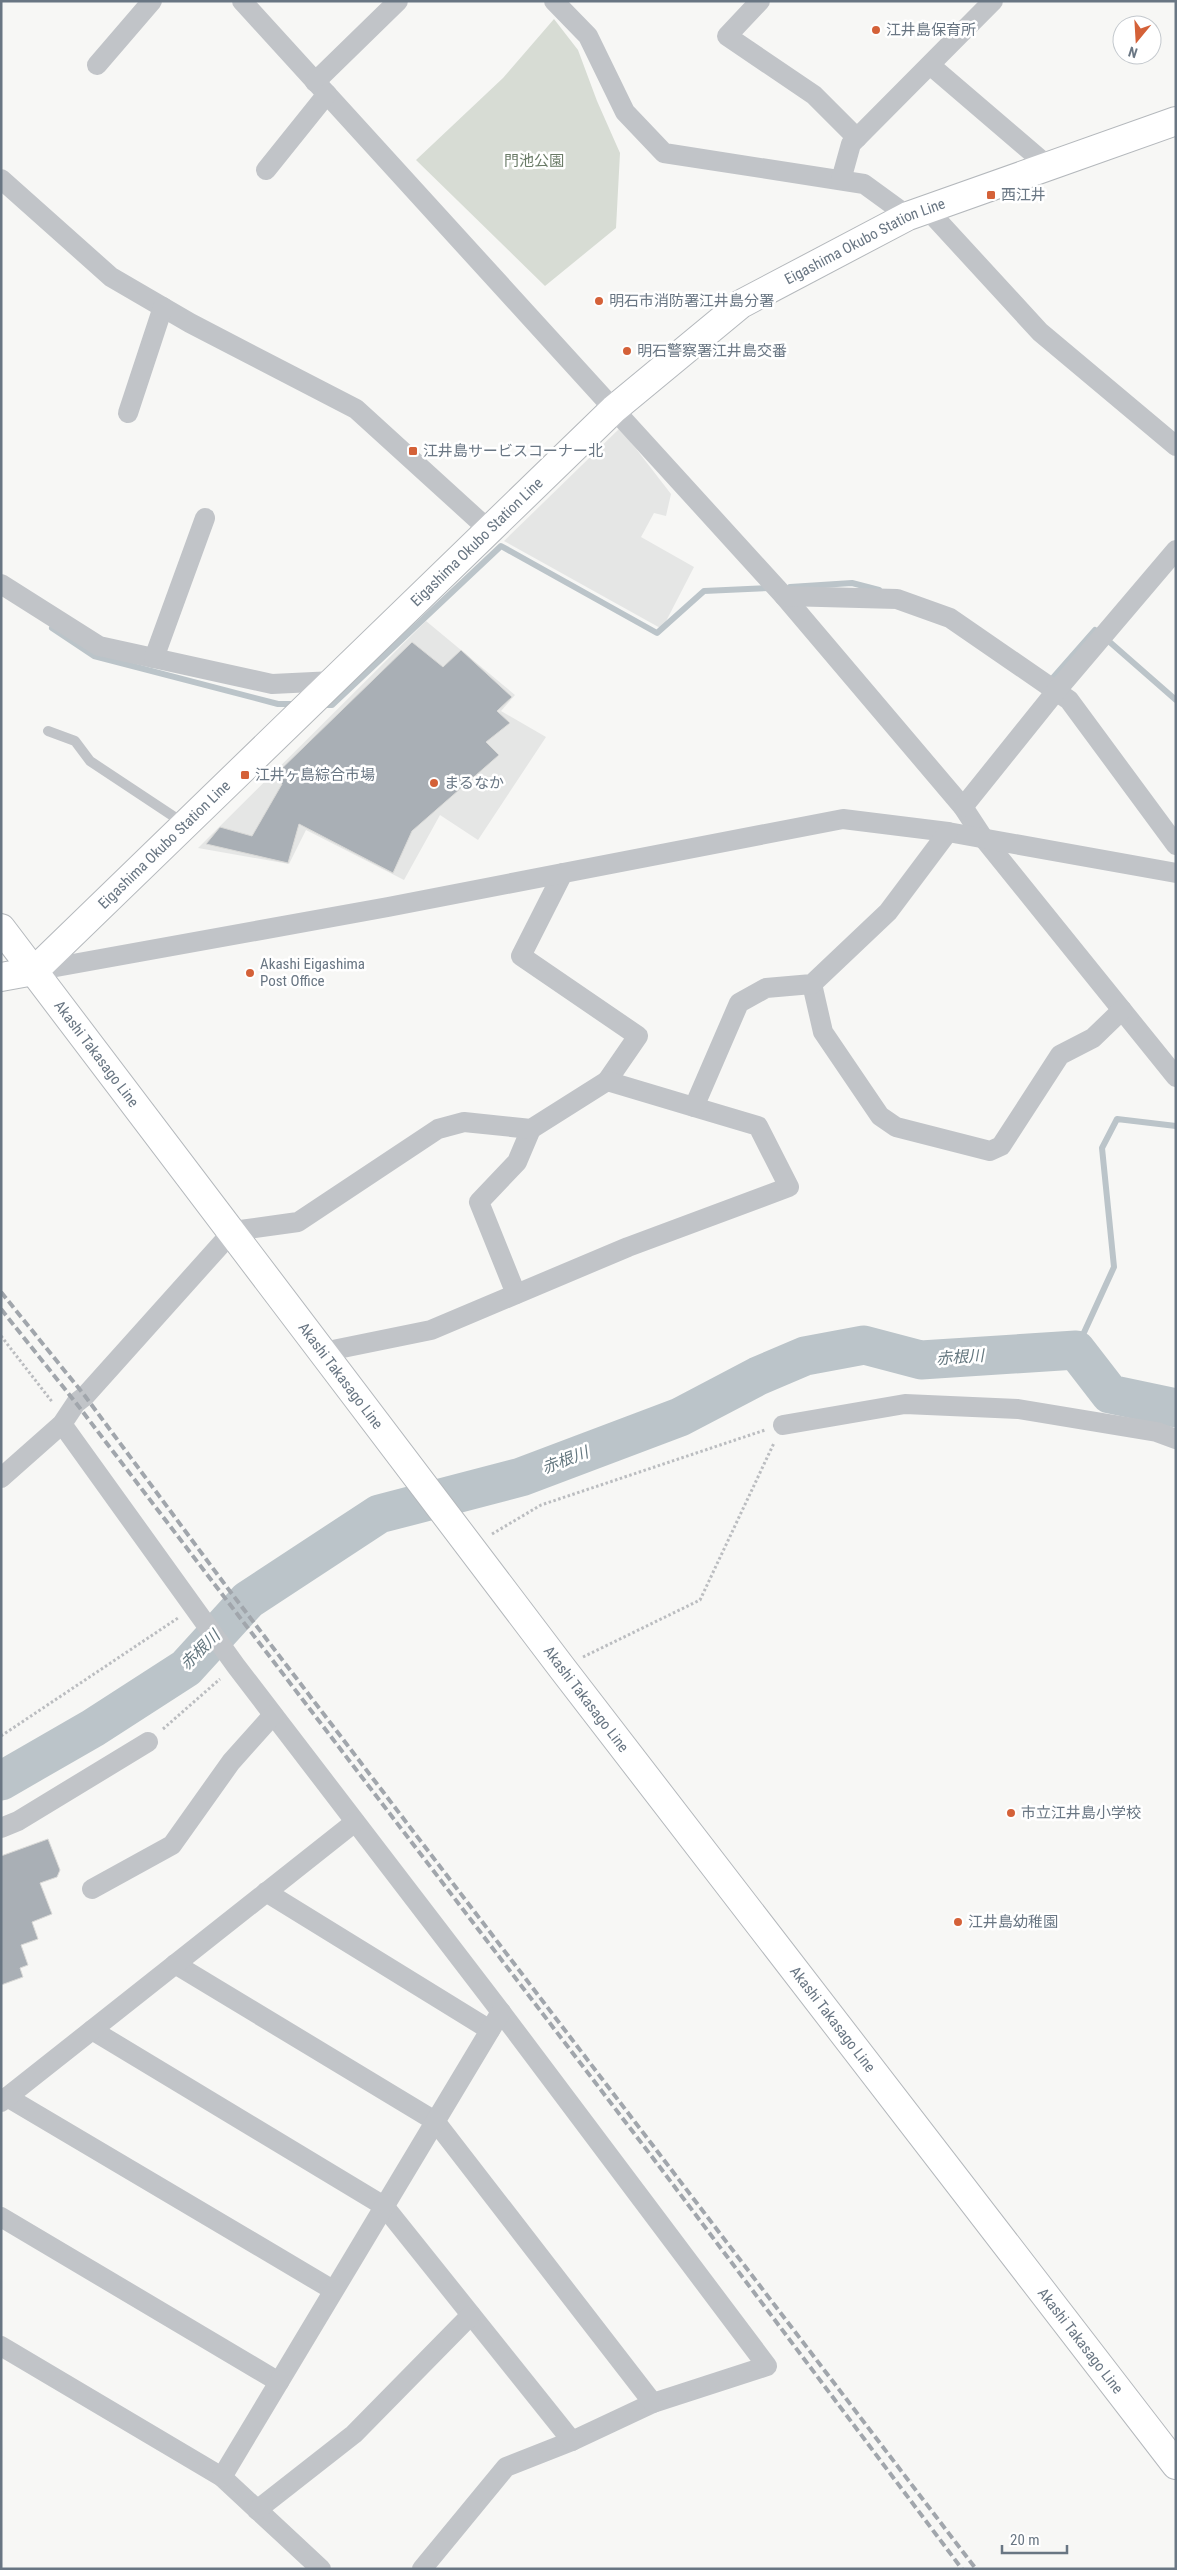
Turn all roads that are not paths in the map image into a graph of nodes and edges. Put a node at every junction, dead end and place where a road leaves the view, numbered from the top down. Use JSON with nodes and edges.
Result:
{"nodes":[{"id":1,"x":152,"y":1,"type":"edge"},
{"id":2,"x":242,"y":1,"type":"edge"},
{"id":3,"x":398,"y":1,"type":"edge"},
{"id":4,"x":554,"y":1,"type":"edge"},
{"id":5,"x":760,"y":1,"type":"edge"},
{"id":6,"x":993,"y":1,"type":"edge"},
{"id":7,"x":97,"y":65,"type":"dead end"},
{"id":8,"x":930,"y":65,"type":"junction"},
{"id":9,"x":321,"y":88,"type":"junction"},
{"id":10,"x":1176,"y":121,"type":"edge"},
{"id":11,"x":857,"y":138,"type":"junction"},
{"id":12,"x":1048,"y":166,"type":"junction"},
{"id":13,"x":266,"y":170,"type":"dead end"},
{"id":14,"x":1,"y":179,"type":"edge"},
{"id":15,"x":841,"y":180,"type":"junction"},
{"id":16,"x":917,"y":212,"type":"junction"},
{"id":17,"x":163,"y":307,"type":"junction"},
{"id":18,"x":614,"y":409,"type":"junction"},
{"id":19,"x":128,"y":413,"type":"dead end"},
{"id":20,"x":1176,"y":446,"type":"edge"},
{"id":21,"x":206,"y":518,"type":"dead end"},
{"id":22,"x":490,"y":530,"type":"junction"},
{"id":23,"x":1176,"y":550,"type":"edge"},
{"id":24,"x":1,"y":584,"type":"edge"},
{"id":25,"x":784,"y":596,"type":"junction"},
{"id":26,"x":154,"y":658,"type":"junction"},
{"id":27,"x":334,"y":681,"type":"junction"},
{"id":28,"x":1057,"y":690,"type":"junction"},
{"id":29,"x":48,"y":731,"type":"dead end"},
{"id":30,"x":962,"y":807,"type":"junction"},
{"id":31,"x":186,"y":825,"type":"junction"},
{"id":32,"x":948,"y":832,"type":"junction"},
{"id":33,"x":984,"y":839,"type":"junction"},
{"id":34,"x":1176,"y":845,"type":"edge"},
{"id":35,"x":563,"y":873,"type":"junction"},
{"id":36,"x":1176,"y":873,"type":"edge"},
{"id":37,"x":1,"y":928,"type":"edge"},
{"id":38,"x":34,"y":971,"type":"junction"},
{"id":39,"x":1,"y":977,"type":"edge"},
{"id":40,"x":812,"y":984,"type":"junction"},
{"id":41,"x":1122,"y":1010,"type":"junction"},
{"id":42,"x":1176,"y":1077,"type":"edge"},
{"id":43,"x":607,"y":1081,"type":"junction"},
{"id":44,"x":694,"y":1108,"type":"junction"},
{"id":45,"x":532,"y":1129,"type":"junction"},
{"id":46,"x":233,"y":1231,"type":"junction"},
{"id":47,"x":516,"y":1294,"type":"junction"},
{"id":48,"x":324,"y":1352,"type":"junction"},
{"id":49,"x":62,"y":1424,"type":"junction"},
{"id":50,"x":782,"y":1424,"type":"road end"},
{"id":51,"x":1176,"y":1439,"type":"edge"},
{"id":52,"x":1,"y":1478,"type":"edge"},
{"id":53,"x":273,"y":1715,"type":"junction"},
{"id":54,"x":148,"y":1742,"type":"road end"},
{"id":55,"x":355,"y":1822,"type":"junction"},
{"id":56,"x":1,"y":1828,"type":"edge"},
{"id":57,"x":92,"y":1889,"type":"dead end"},
{"id":58,"x":266,"y":1892,"type":"junction"},
{"id":59,"x":175,"y":1964,"type":"junction"},
{"id":60,"x":501,"y":2012,"type":"junction"},
{"id":61,"x":92,"y":2030,"type":"junction"},
{"id":62,"x":490,"y":2030,"type":"junction"},
{"id":63,"x":4,"y":2099,"type":"edge"},
{"id":64,"x":435,"y":2121,"type":"junction"},
{"id":65,"x":384,"y":2206,"type":"junction"},
{"id":66,"x":1,"y":2217,"type":"edge"},
{"id":67,"x":333,"y":2290,"type":"junction"},
{"id":68,"x":471,"y":2315,"type":"junction"},
{"id":69,"x":1,"y":2346,"type":"edge"},
{"id":70,"x":279,"y":2382,"type":"junction"},
{"id":71,"x":653,"y":2403,"type":"junction"},
{"id":72,"x":572,"y":2441,"type":"junction"},
{"id":73,"x":1176,"y":2465,"type":"edge"},
{"id":74,"x":222,"y":2476,"type":"junction"},
{"id":75,"x":257,"y":2510,"type":"junction"},
{"id":76,"x":321,"y":2569,"type":"edge"},
{"id":77,"x":422,"y":2569,"type":"edge"}],
"edges":[{"from":1,"to":7,"type":"street"},
{"from":2,"to":9,"type":"street"},
{"from":3,"to":9,"type":"street"},
{"from":4,"to":15,"type":"street"},
{"from":5,"to":11,"type":"street"},
{"from":6,"to":8,"type":"street"},
{"from":8,"to":11,"type":"street"},
{"from":8,"to":12,"type":"street"},
{"from":9,"to":13,"type":"street"},
{"from":9,"to":18,"type":"street"},
{"from":10,"to":12,"type":"main road","name":"Eigashima Okubo Station Line"},
{"from":11,"to":15,"type":"street"},
{"from":12,"to":16,"type":"main road","name":"Eigashima Okubo Station Line"},
{"from":14,"to":17,"type":"street"},
{"from":15,"to":16,"type":"street"},
{"from":16,"to":18,"type":"main road","name":"Eigashima Okubo Station Line"},
{"from":16,"to":20,"type":"street"},
{"from":17,"to":19,"type":"street"},
{"from":17,"to":22,"type":"street"},
{"from":18,"to":22,"type":"main road","name":"Eigashima Okubo Station Line"},
{"from":18,"to":25,"type":"street"},
{"from":21,"to":26,"type":"street"},
{"from":22,"to":27,"type":"main road","name":"Eigashima Okubo Station Line"},
{"from":23,"to":28,"type":"street"},
{"from":24,"to":26,"type":"street"},
{"from":25,"to":28,"type":"street"},
{"from":25,"to":30,"type":"street"},
{"from":26,"to":27,"type":"street"},
{"from":27,"to":31,"type":"main road","name":"Eigashima Okubo Station Line"},
{"from":28,"to":30,"type":"street"},
{"from":28,"to":34,"type":"street"},
{"from":29,"to":31,"type":"lane"},
{"from":30,"to":33,"type":"street"},
{"from":31,"to":38,"type":"main road","name":"Eigashima Okubo Station Line"},
{"from":32,"to":33,"type":"street"},
{"from":32,"to":35,"type":"street"},
{"from":32,"to":40,"type":"street"},
{"from":33,"to":36,"type":"street"},
{"from":33,"to":41,"type":"street"},
{"from":35,"to":38,"type":"street"},
{"from":35,"to":43,"type":"street"},
{"from":37,"to":38,"type":"main road","name":"Akashi Takasago Line"},
{"from":38,"to":39,"type":"main road"},
{"from":38,"to":46,"type":"main road","name":"Akashi Takasago Line"},
{"from":40,"to":41,"type":"street"},
{"from":40,"to":44,"type":"street"},
{"from":41,"to":42,"type":"street"},
{"from":43,"to":44,"type":"street"},
{"from":43,"to":45,"type":"street"},
{"from":44,"to":47,"type":"street"},
{"from":45,"to":46,"type":"street"},
{"from":45,"to":47,"type":"street"},
{"from":46,"to":48,"type":"main road","name":"Akashi Takasago Line"},
{"from":46,"to":49,"type":"street"},
{"from":47,"to":48,"type":"street"},
{"from":48,"to":73,"type":"main road","name":"Akashi Takasago Line"},
{"from":49,"to":52,"type":"street"},
{"from":49,"to":53,"type":"street"},
{"from":50,"to":51,"type":"street"},
{"from":53,"to":55,"type":"street"},
{"from":53,"to":57,"type":"street"},
{"from":54,"to":56,"type":"street"},
{"from":55,"to":58,"type":"street"},
{"from":55,"to":60,"type":"street"},
{"from":58,"to":59,"type":"street"},
{"from":58,"to":62,"type":"street"},
{"from":59,"to":61,"type":"street"},
{"from":59,"to":64,"type":"street"},
{"from":60,"to":62,"type":"street"},
{"from":60,"to":71,"type":"street"},
{"from":61,"to":63,"type":"street"},
{"from":61,"to":65,"type":"street"},
{"from":62,"to":64,"type":"street"},
{"from":63,"to":67,"type":"street"},
{"from":64,"to":65,"type":"street"},
{"from":64,"to":71,"type":"street"},
{"from":65,"to":67,"type":"street"},
{"from":65,"to":68,"type":"street"},
{"from":66,"to":70,"type":"street"},
{"from":67,"to":70,"type":"street"},
{"from":68,"to":72,"type":"street"},
{"from":68,"to":75,"type":"street"},
{"from":69,"to":74,"type":"street"},
{"from":70,"to":74,"type":"street"},
{"from":71,"to":72,"type":"street"},
{"from":72,"to":77,"type":"street"},
{"from":74,"to":75,"type":"street"},
{"from":75,"to":76,"type":"street"}]}
